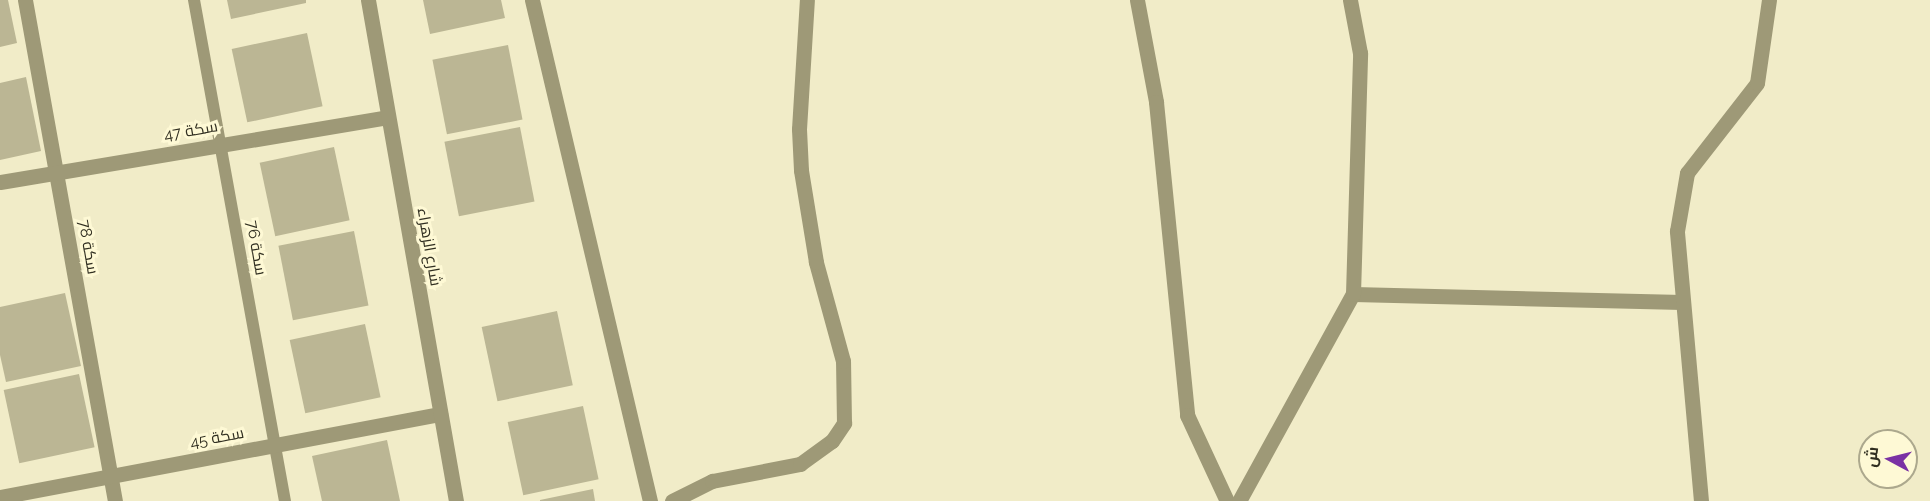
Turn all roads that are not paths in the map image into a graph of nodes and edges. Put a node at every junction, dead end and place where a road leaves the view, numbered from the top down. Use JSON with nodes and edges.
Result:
{"nodes":[{"id":1,"x":25,"y":0,"type":"edge"},
{"id":2,"x":194,"y":0,"type":"edge"},
{"id":3,"x":368,"y":0,"type":"edge"},
{"id":4,"x":532,"y":0,"type":"edge"},
{"id":5,"x":807,"y":0,"type":"edge"},
{"id":6,"x":1137,"y":0,"type":"edge"},
{"id":7,"x":1350,"y":0,"type":"edge"},
{"id":8,"x":1769,"y":0,"type":"edge"},
{"id":9,"x":388,"y":117,"type":"junction"},
{"id":10,"x":221,"y":144,"type":"junction"},
{"id":11,"x":56,"y":172,"type":"junction"},
{"id":12,"x":0,"y":182,"type":"edge"},
{"id":13,"x":1353,"y":294,"type":"junction"},
{"id":14,"x":1682,"y":302,"type":"junction"},
{"id":15,"x":440,"y":414,"type":"junction"},
{"id":16,"x":275,"y":445,"type":"junction"},
{"id":17,"x":110,"y":476,"type":"junction"},
{"id":18,"x":0,"y":497,"type":"edge"},
{"id":19,"x":115,"y":501,"type":"edge"},
{"id":20,"x":285,"y":501,"type":"edge"},
{"id":21,"x":456,"y":501,"type":"edge"},
{"id":22,"x":650,"y":501,"type":"edge"},
{"id":23,"x":672,"y":501,"type":"edge"},
{"id":24,"x":1227,"y":501,"type":"edge"},
{"id":25,"x":1239,"y":501,"type":"edge"},
{"id":26,"x":1701,"y":501,"type":"edge"}],
"edges":[{"from":1,"to":11,"type":"street","name":"سكة 78"},
{"from":2,"to":10,"type":"lane","name":"سكة 76"},
{"from":3,"to":9,"type":"street","name":"شارع الزهراء"},
{"from":4,"to":22,"type":"street"},
{"from":5,"to":23,"type":"street"},
{"from":6,"to":24,"type":"street"},
{"from":7,"to":13,"type":"street"},
{"from":8,"to":14,"type":"street"},
{"from":9,"to":10,"type":"street","name":"سكة 47"},
{"from":9,"to":15,"type":"street","name":"شارع الزهراء"},
{"from":10,"to":11,"type":"street","name":"سكة 47"},
{"from":10,"to":16,"type":"lane","name":"سكة 76"},
{"from":11,"to":12,"type":"street","name":"سكة 47"},
{"from":11,"to":17,"type":"street","name":"سكة 78"},
{"from":13,"to":14,"type":"street"},
{"from":13,"to":25,"type":"street"},
{"from":14,"to":26,"type":"street"},
{"from":15,"to":16,"type":"street","name":"سكة 45"},
{"from":15,"to":21,"type":"street","name":"شارع الزهراء"},
{"from":16,"to":17,"type":"street","name":"سكة 45"},
{"from":16,"to":20,"type":"lane","name":"سكة 76"},
{"from":17,"to":18,"type":"street","name":"سكة 45"},
{"from":17,"to":19,"type":"street","name":"سكة 78"}]}
